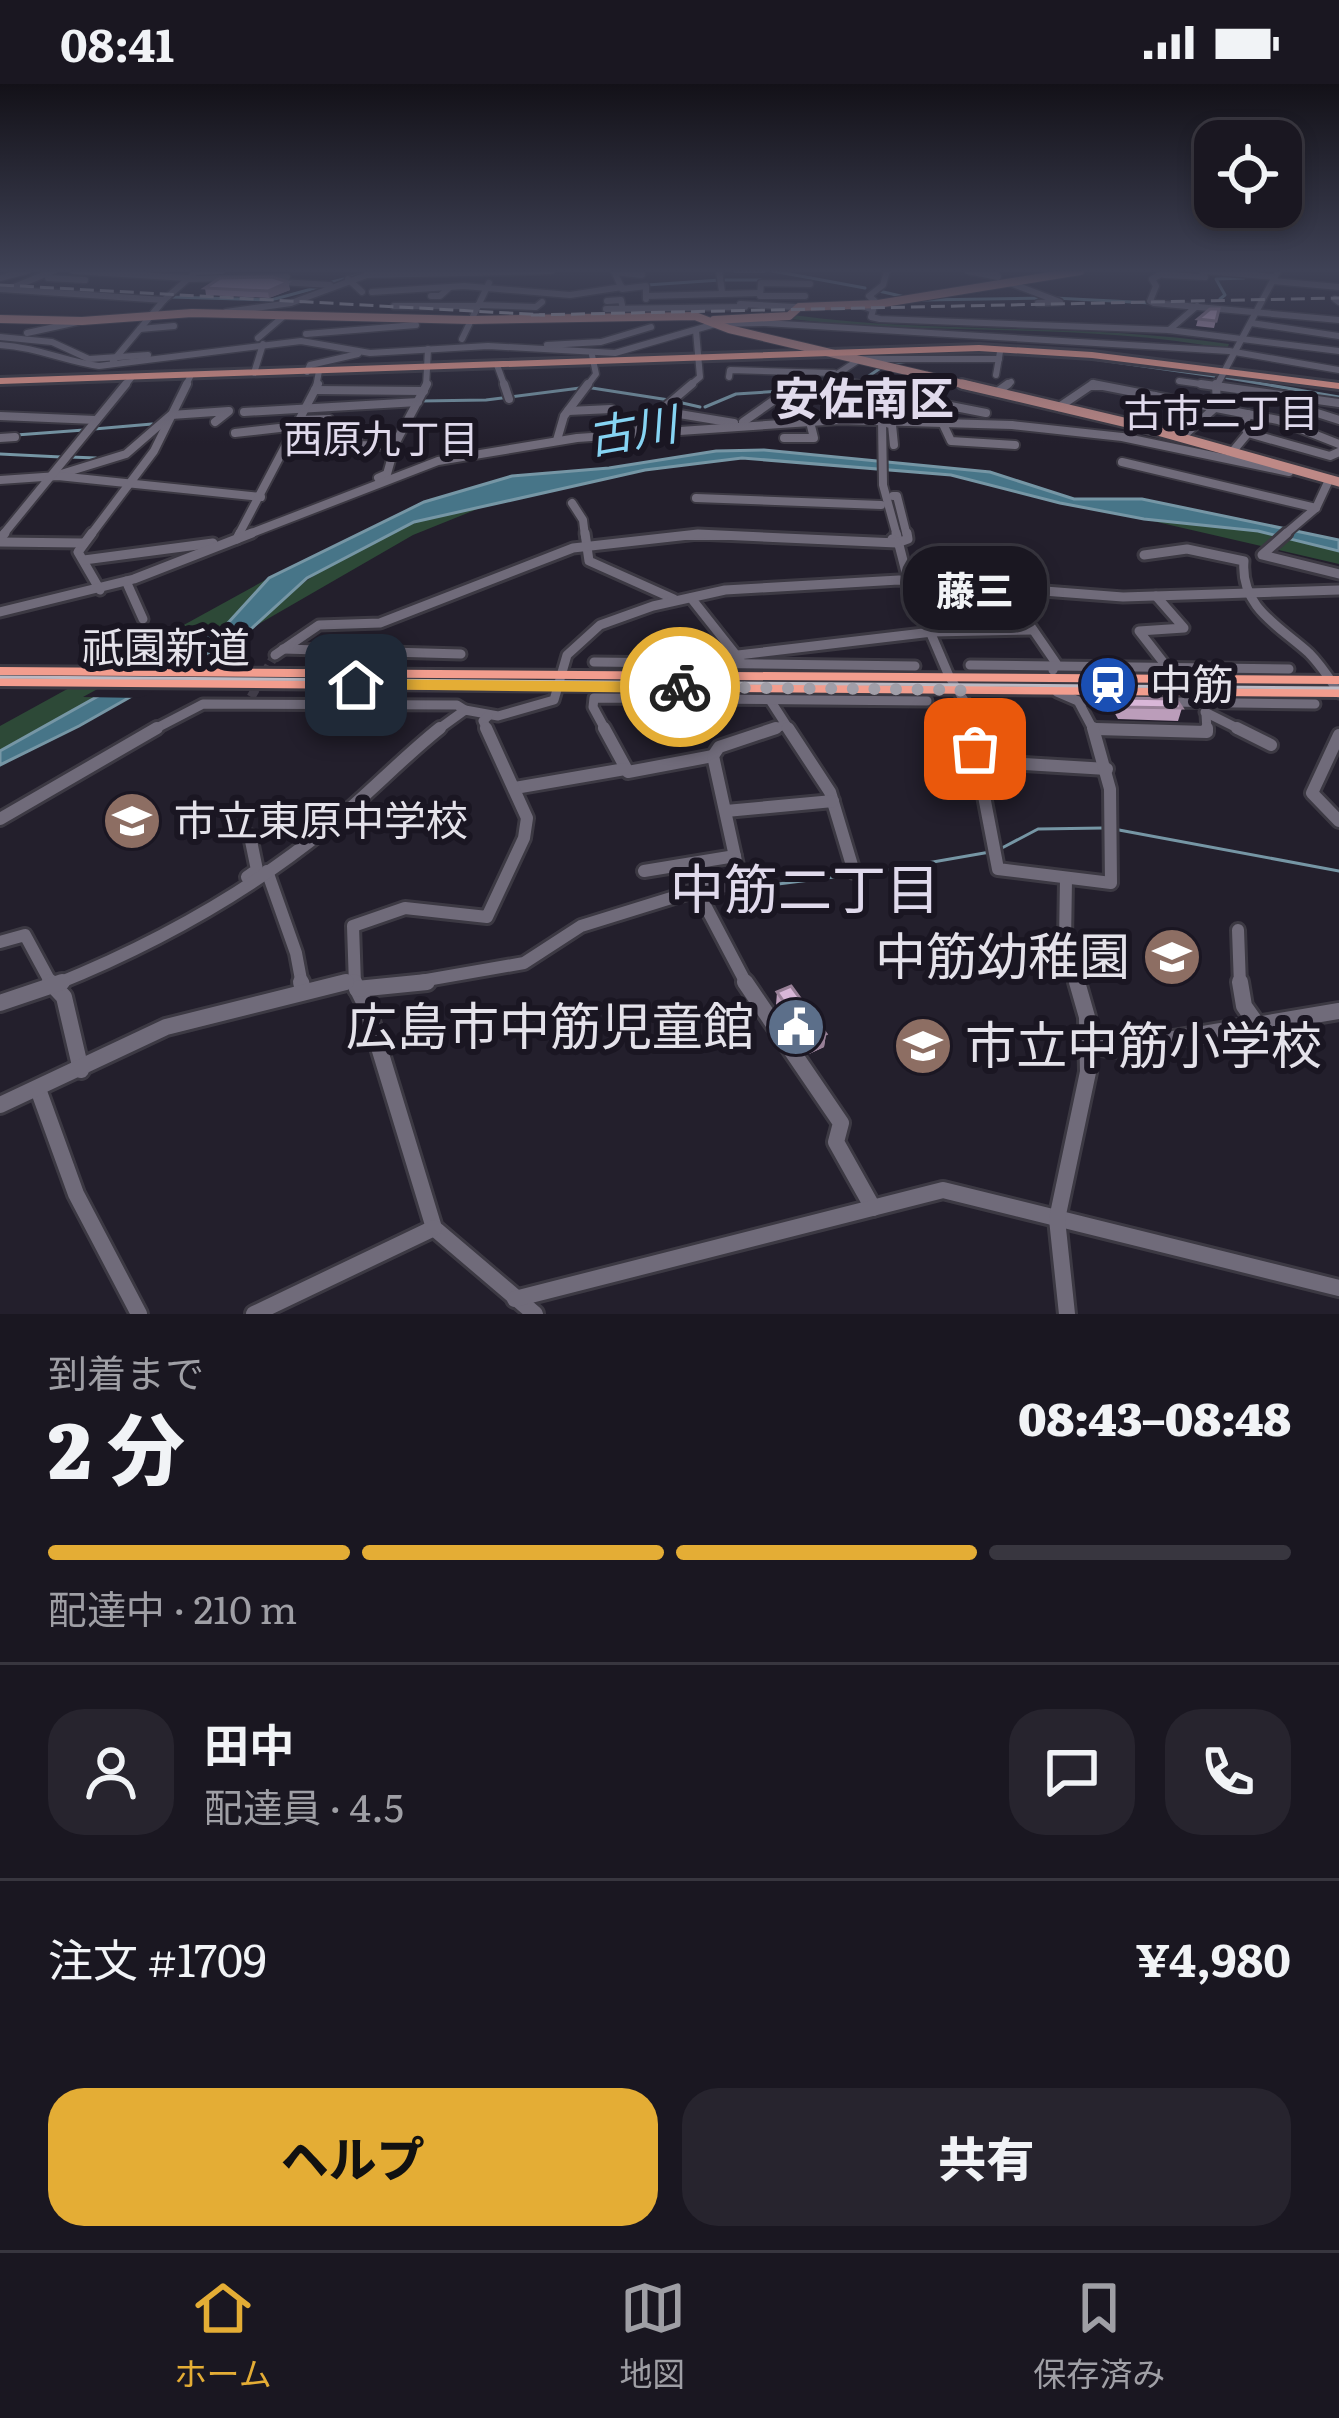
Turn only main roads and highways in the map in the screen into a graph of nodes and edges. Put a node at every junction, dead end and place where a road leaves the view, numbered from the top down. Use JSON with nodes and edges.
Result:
{"nodes":[{"id":1,"x":742,"y":328,"type":"edge"},
{"id":2,"x":831,"y":353,"type":"junction"},
{"id":3,"x":858,"y":356,"type":"junction"},
{"id":4,"x":0,"y":381,"type":"edge"},
{"id":5,"x":1339,"y":386,"type":"edge"},
{"id":6,"x":1334,"y":481,"type":"edge"},
{"id":7,"x":0,"y":670,"type":"edge"},
{"id":8,"x":1053,"y":678,"type":"junction"},
{"id":9,"x":562,"y":680,"type":"junction"},
{"id":10,"x":0,"y":682,"type":"edge"},
{"id":11,"x":849,"y":683,"type":"junction"},
{"id":12,"x":1337,"y":687,"type":"edge"}],
"edges":[{"from":1,"to":2,"type":"main road"},
{"from":2,"to":3,"type":"main road"},
{"from":2,"to":4,"type":"highway"},
{"from":3,"to":5,"type":"highway"},
{"from":3,"to":6,"type":"main road"},
{"from":7,"to":9,"type":"highway","name":"祇園新道"},
{"from":8,"to":11,"type":"highway","name":"祇園新道"},
{"from":8,"to":12,"type":"highway","name":"祇園新道"},
{"from":8,"to":12,"type":"highway","name":"祇園新道"},
{"from":9,"to":10,"type":"highway","name":"祇園新道"},
{"from":9,"to":11,"type":"highway","name":"祇園新道"},
{"from":9,"to":11,"type":"highway","name":"祇園新道"}]}
